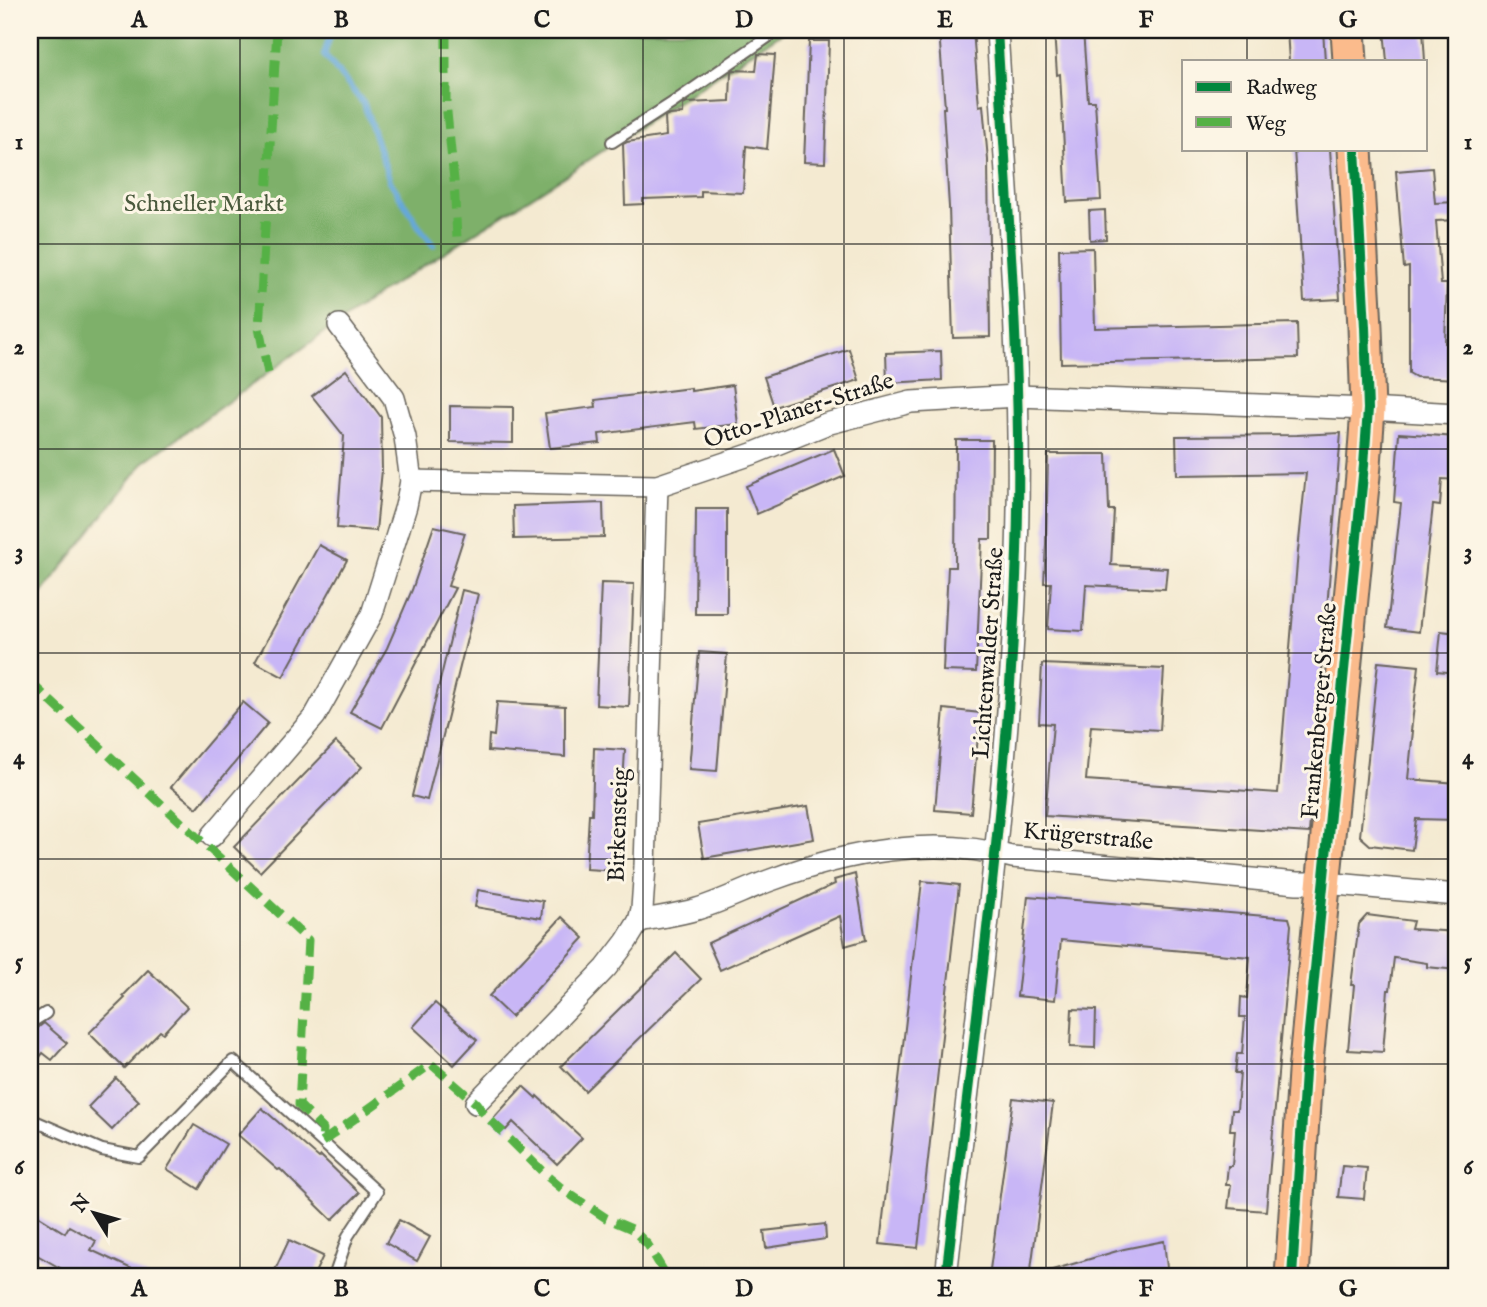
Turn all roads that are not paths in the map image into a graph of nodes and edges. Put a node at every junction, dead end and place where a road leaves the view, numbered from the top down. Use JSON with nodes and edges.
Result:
{"nodes":[{"id":1,"x":778,"y":30,"type":"edge"},
{"id":2,"x":997,"y":30,"type":"edge"},
{"id":3,"x":1348,"y":30,"type":"edge"},
{"id":4,"x":1350,"y":60,"type":"edge"},
{"id":5,"x":612,"y":142,"type":"dead end"},
{"id":6,"x":1355,"y":150,"type":"edge"},
{"id":7,"x":339,"y":325,"type":"dead end"},
{"id":8,"x":1018,"y":396,"type":"junction"},
{"id":9,"x":1368,"y":409,"type":"junction"},
{"id":10,"x":1457,"y":414,"type":"edge"},
{"id":11,"x":411,"y":481,"type":"junction"},
{"id":12,"x":657,"y":486,"type":"junction"},
{"id":13,"x":212,"y":836,"type":"dead end"},
{"id":14,"x":995,"y":852,"type":"junction"},
{"id":15,"x":1325,"y":883,"type":"junction"},
{"id":16,"x":1457,"y":895,"type":"edge"},
{"id":17,"x":639,"y":921,"type":"junction"},
{"id":18,"x":46,"y":1013,"type":"dead end"},
{"id":19,"x":30,"y":1023,"type":"edge"},
{"id":20,"x":476,"y":1103,"type":"dead end"},
{"id":21,"x":30,"y":1119,"type":"edge"},
{"id":22,"x":334,"y":1277,"type":"edge"},
{"id":23,"x":946,"y":1277,"type":"edge"},
{"id":24,"x":1292,"y":1277,"type":"edge"}],
"edges":[{"from":1,"to":5,"type":"lane"},
{"from":2,"to":8,"type":"street","name":"Lichtenwalder Straße"},
{"from":3,"to":4,"type":"main road"},
{"from":6,"to":9,"type":"main road","name":"Frankenberger Straße"},
{"from":7,"to":11,"type":"street"},
{"from":8,"to":9,"type":"street","name":"Otto-Planer-Straße"},
{"from":8,"to":12,"type":"street","name":"Otto-Planer-Straße"},
{"from":8,"to":14,"type":"street","name":"Lichtenwalder Straße"},
{"from":9,"to":10,"type":"street","name":"Otto-Planer-Straße"},
{"from":9,"to":15,"type":"main road","name":"Frankenberger Straße"},
{"from":11,"to":12,"type":"street","name":"Otto-Planer-Straße"},
{"from":11,"to":13,"type":"street"},
{"from":12,"to":17,"type":"street","name":"Birkensteig"},
{"from":14,"to":15,"type":"street","name":"Krügerstraße"},
{"from":14,"to":17,"type":"street","name":"Krügerstraße"},
{"from":14,"to":23,"type":"street","name":"Lichtenwalder Straße"},
{"from":15,"to":16,"type":"street","name":"Krügerstraße"},
{"from":15,"to":24,"type":"main road","name":"Frankenberger Straße"},
{"from":17,"to":20,"type":"street","name":"Birkensteig"},
{"from":18,"to":19,"type":"lane"},
{"from":21,"to":22,"type":"lane"}]}
